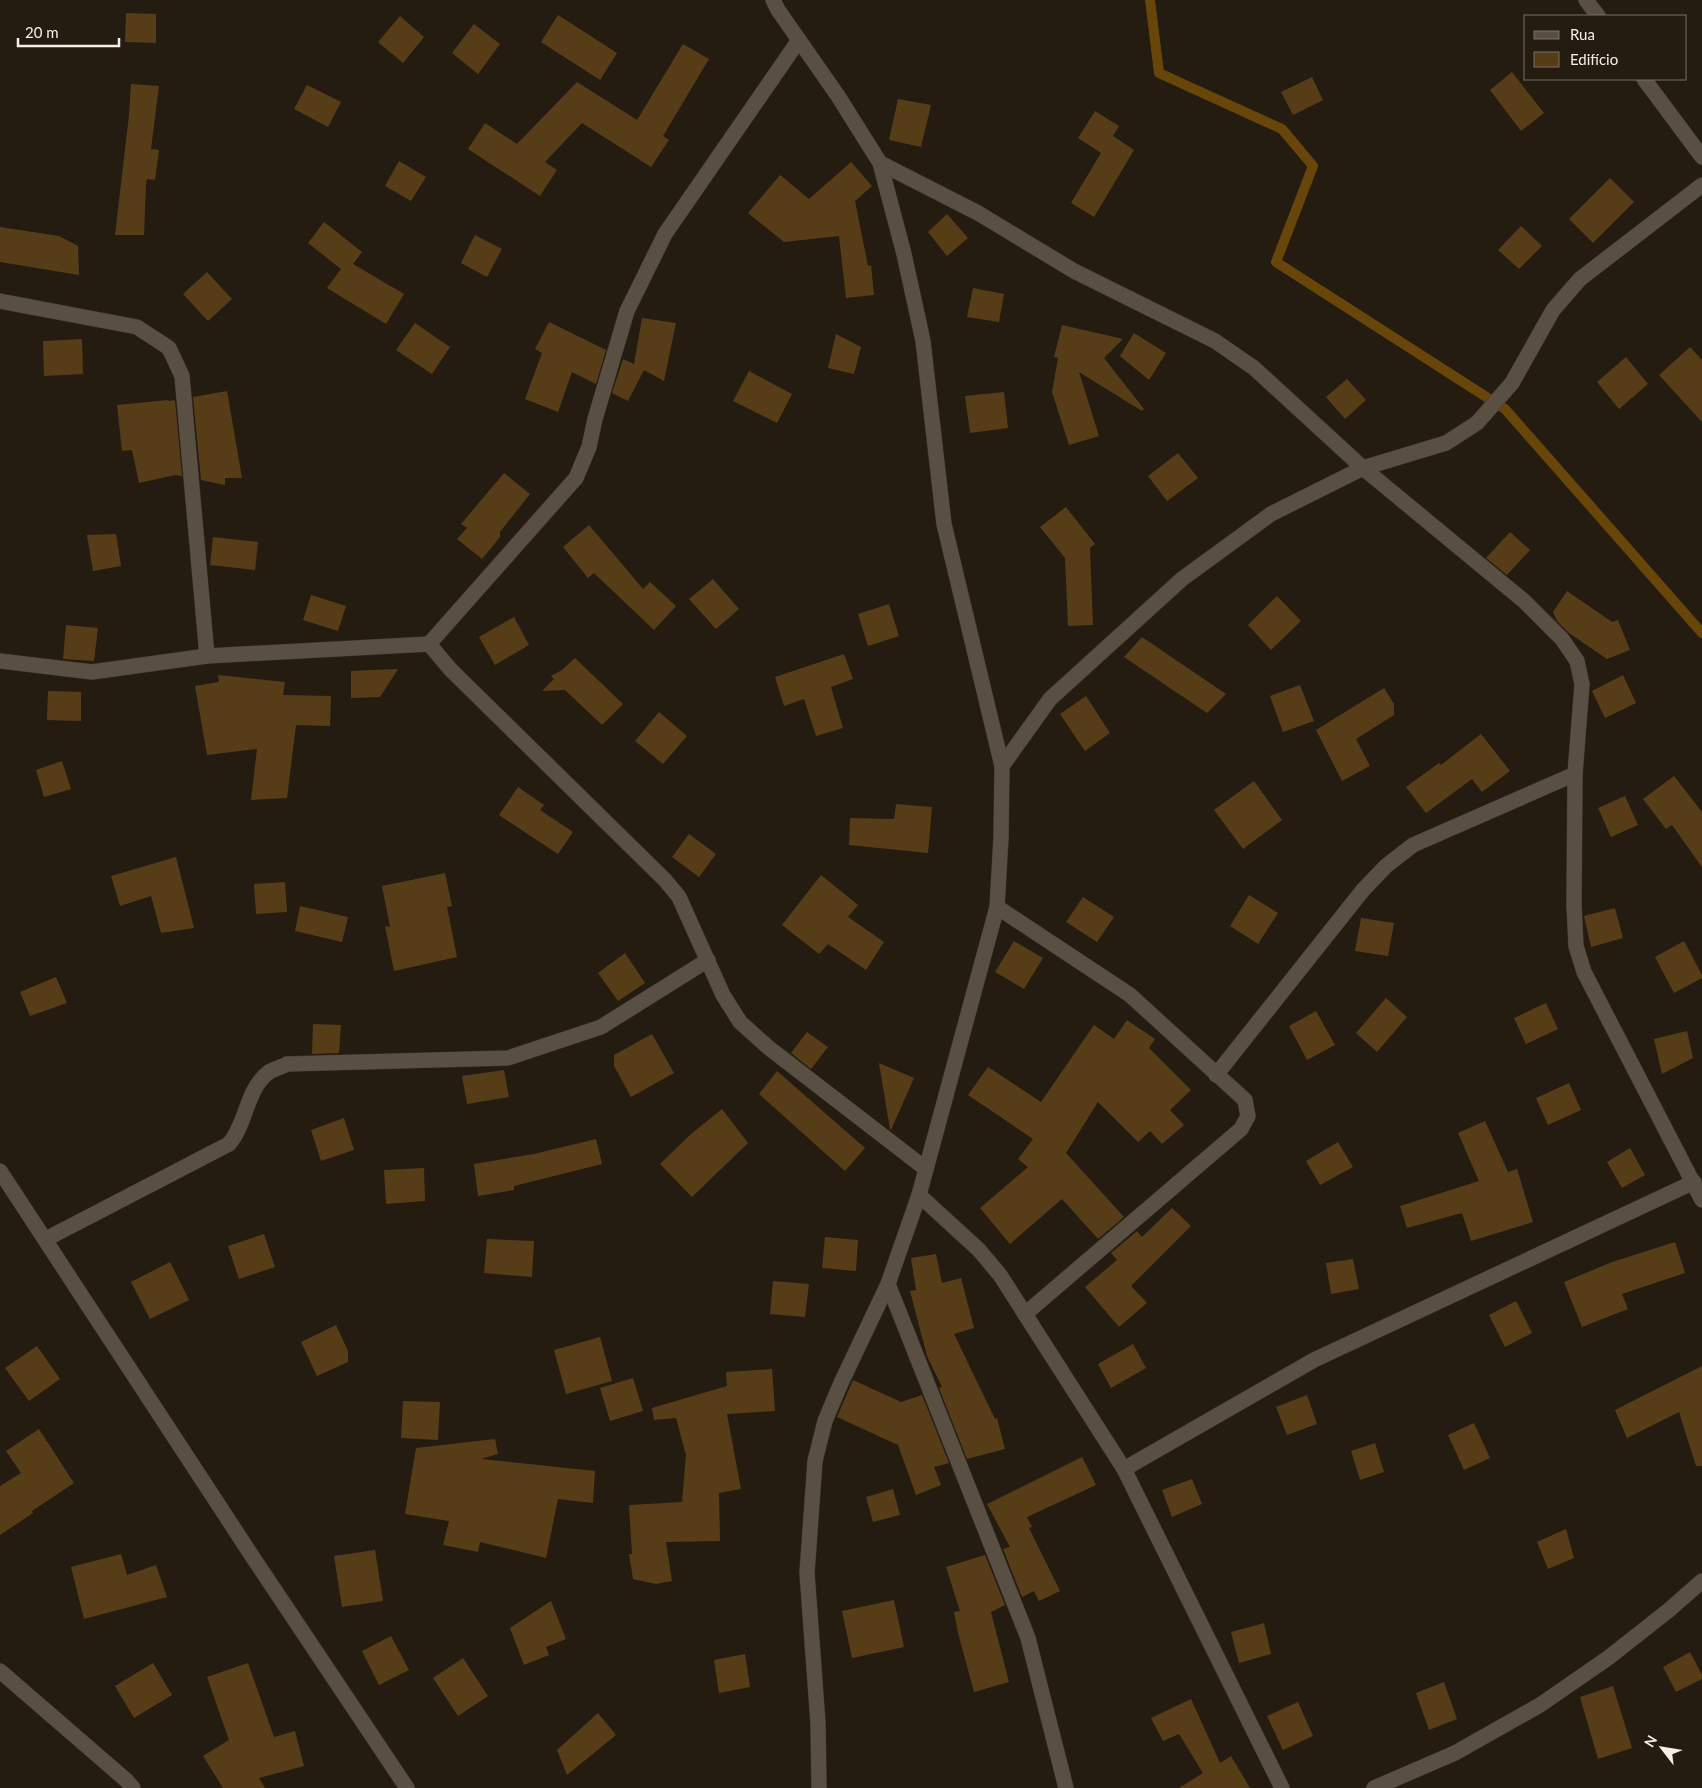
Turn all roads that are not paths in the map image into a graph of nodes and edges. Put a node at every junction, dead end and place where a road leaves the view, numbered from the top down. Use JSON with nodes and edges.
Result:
{"nodes":[{"id":1,"x":773,"y":0,"type":"edge"},
{"id":2,"x":1586,"y":0,"type":"edge"},
{"id":3,"x":1597,"y":15,"type":"edge"},
{"id":4,"x":798,"y":40,"type":"junction"},
{"id":5,"x":1645,"y":80,"type":"edge"},
{"id":6,"x":1702,"y":157,"type":"edge"},
{"id":7,"x":880,"y":163,"type":"junction"},
{"id":8,"x":1702,"y":186,"type":"edge"},
{"id":9,"x":0,"y":301,"type":"edge"},
{"id":10,"x":1362,"y":468,"type":"junction"},
{"id":11,"x":429,"y":644,"type":"junction"},
{"id":12,"x":207,"y":656,"type":"junction"},
{"id":13,"x":0,"y":661,"type":"edge"},
{"id":14,"x":1002,"y":766,"type":"junction"},
{"id":15,"x":1575,"y":774,"type":"junction"},
{"id":16,"x":997,"y":907,"type":"junction"},
{"id":17,"x":708,"y":960,"type":"junction"},
{"id":18,"x":1216,"y":1074,"type":"junction"},
{"id":19,"x":926,"y":1169,"type":"junction"},
{"id":20,"x":0,"y":1171,"type":"edge"},
{"id":21,"x":1694,"y":1182,"type":"junction"},
{"id":22,"x":919,"y":1195,"type":"junction"},
{"id":23,"x":1702,"y":1200,"type":"edge"},
{"id":24,"x":46,"y":1239,"type":"junction"},
{"id":25,"x":888,"y":1284,"type":"junction"},
{"id":26,"x":1025,"y":1314,"type":"junction"},
{"id":27,"x":1124,"y":1469,"type":"junction"},
{"id":28,"x":1702,"y":1581,"type":"edge"},
{"id":29,"x":0,"y":1671,"type":"edge"},
{"id":30,"x":133,"y":1788,"type":"edge"},
{"id":31,"x":407,"y":1788,"type":"edge"},
{"id":32,"x":819,"y":1788,"type":"edge"},
{"id":33,"x":1066,"y":1788,"type":"edge"},
{"id":34,"x":1282,"y":1788,"type":"edge"},
{"id":35,"x":1374,"y":1788,"type":"edge"}],
"edges":[{"from":1,"to":4,"type":"street"},
{"from":2,"to":3,"type":"street"},
{"from":4,"to":7,"type":"street"},
{"from":4,"to":11,"type":"street"},
{"from":5,"to":6,"type":"street"},
{"from":7,"to":10,"type":"street"},
{"from":7,"to":14,"type":"street"},
{"from":8,"to":10,"type":"street"},
{"from":9,"to":12,"type":"street"},
{"from":10,"to":14,"type":"street"},
{"from":10,"to":15,"type":"street"},
{"from":11,"to":12,"type":"street"},
{"from":11,"to":17,"type":"street"},
{"from":12,"to":13,"type":"street"},
{"from":14,"to":16,"type":"street"},
{"from":15,"to":18,"type":"street"},
{"from":15,"to":21,"type":"street"},
{"from":16,"to":18,"type":"street"},
{"from":16,"to":19,"type":"street"},
{"from":17,"to":19,"type":"street"},
{"from":17,"to":24,"type":"street"},
{"from":18,"to":26,"type":"street"},
{"from":19,"to":22,"type":"street"},
{"from":20,"to":24,"type":"street"},
{"from":21,"to":23,"type":"street"},
{"from":21,"to":27,"type":"street"},
{"from":22,"to":25,"type":"street"},
{"from":22,"to":26,"type":"street"},
{"from":24,"to":31,"type":"street"},
{"from":25,"to":32,"type":"street"},
{"from":25,"to":33,"type":"street"},
{"from":26,"to":27,"type":"street"},
{"from":27,"to":34,"type":"street"},
{"from":28,"to":35,"type":"street"},
{"from":29,"to":30,"type":"street"}]}
